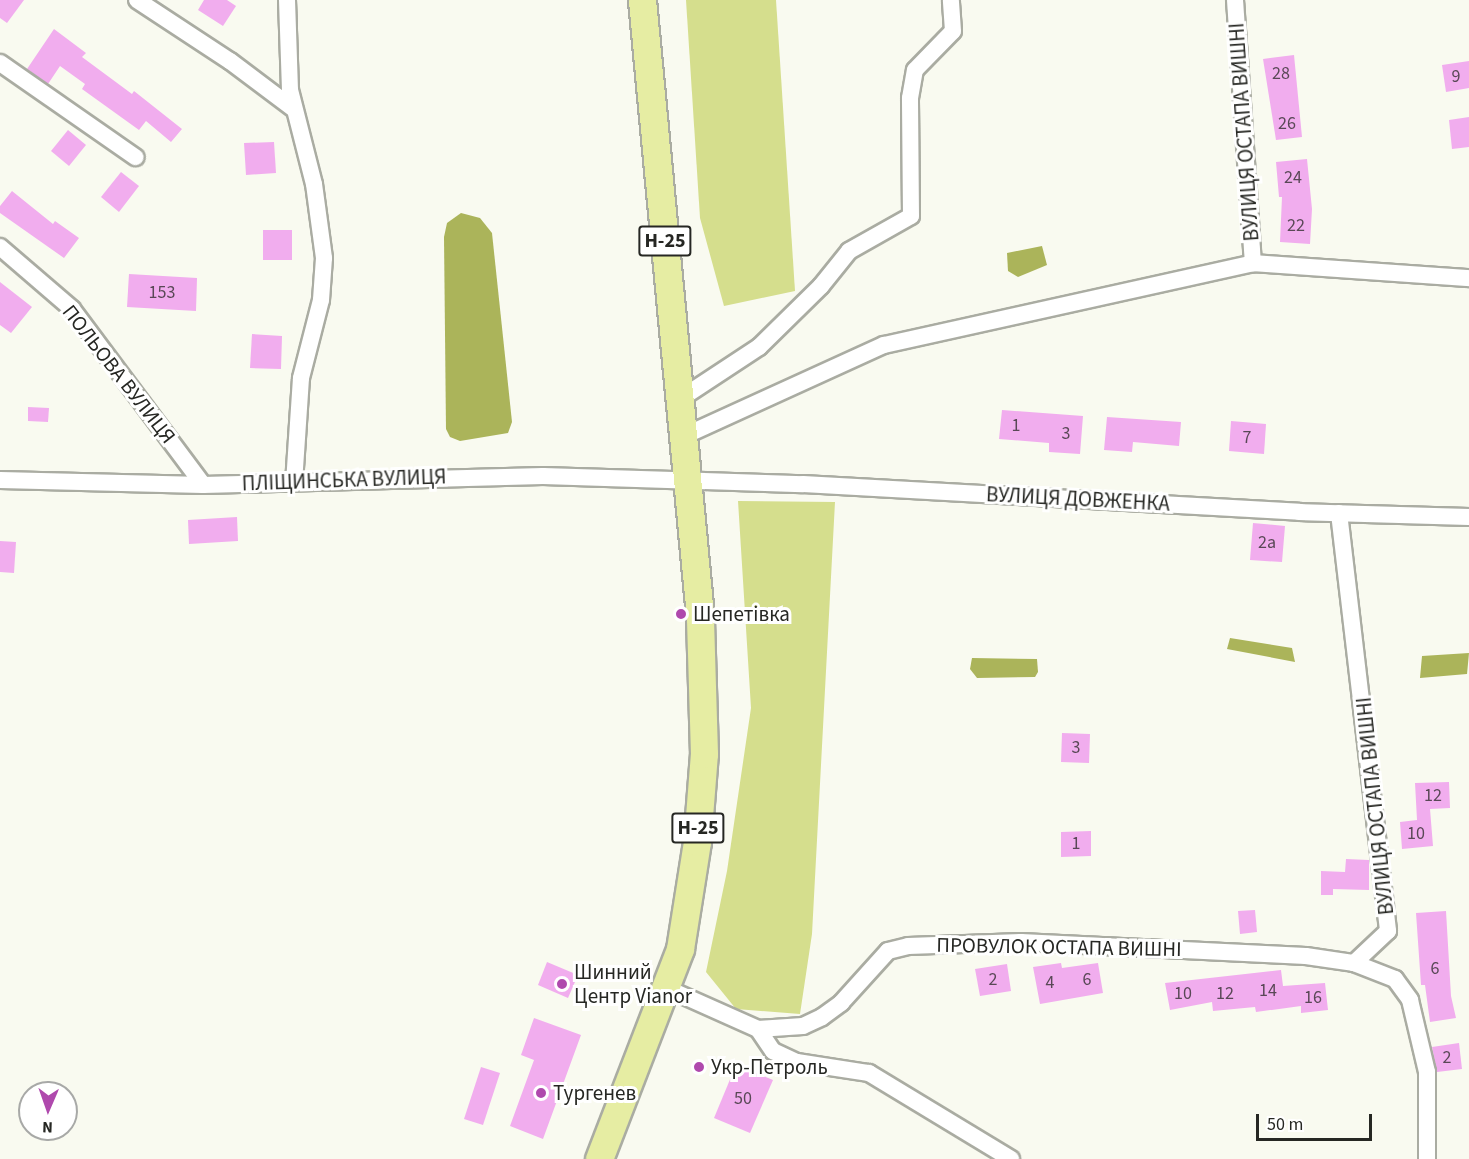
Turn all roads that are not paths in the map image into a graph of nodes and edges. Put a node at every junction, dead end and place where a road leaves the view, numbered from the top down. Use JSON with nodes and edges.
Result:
{"nodes":[{"id":1,"x":137,"y":0,"type":"edge"},
{"id":2,"x":287,"y":0,"type":"edge"},
{"id":3,"x":642,"y":0,"type":"edge"},
{"id":4,"x":951,"y":0,"type":"edge"},
{"id":5,"x":1235,"y":0,"type":"edge"},
{"id":6,"x":0,"y":63,"type":"edge"},
{"id":7,"x":294,"y":109,"type":"junction"},
{"id":8,"x":135,"y":157,"type":"dead end"},
{"id":9,"x":0,"y":247,"type":"edge"},
{"id":10,"x":1253,"y":263,"type":"junction"},
{"id":11,"x":1469,"y":278,"type":"edge"},
{"id":12,"x":680,"y":399,"type":"junction"},
{"id":13,"x":684,"y":436,"type":"junction"},
{"id":14,"x":0,"y":480,"type":"edge"},
{"id":15,"x":688,"y":481,"type":"junction"},
{"id":16,"x":294,"y":483,"type":"junction"},
{"id":17,"x":204,"y":485,"type":"junction"},
{"id":18,"x":1339,"y":513,"type":"junction"},
{"id":19,"x":1469,"y":517,"type":"edge"},
{"id":20,"x":1354,"y":963,"type":"junction"},
{"id":21,"x":666,"y":988,"type":"junction"},
{"id":22,"x":758,"y":1029,"type":"junction"},
{"id":23,"x":599,"y":1159,"type":"edge"},
{"id":24,"x":1011,"y":1159,"type":"edge"},
{"id":25,"x":1427,"y":1159,"type":"edge"}],
"edges":[{"from":1,"to":7,"type":"street"},
{"from":2,"to":7,"type":"street"},
{"from":3,"to":12,"type":"main road","number":"Н-25"},
{"from":4,"to":12,"type":"street"},
{"from":5,"to":10,"type":"street","name":"ВУЛИЦЯ ОСТАПА ВИШНІ"},
{"from":6,"to":8,"type":"street"},
{"from":7,"to":16,"type":"street"},
{"from":9,"to":17,"type":"street","name":"ПОЛЬОВА ВУЛИЦЯ"},
{"from":10,"to":11,"type":"street"},
{"from":10,"to":13,"type":"street"},
{"from":12,"to":13,"type":"main road","number":"Н-25"},
{"from":13,"to":15,"type":"main road","number":"Н-25"},
{"from":14,"to":17,"type":"street","name":"ПЛІЩИНСЬКА ВУЛИЦЯ"},
{"from":15,"to":16,"type":"street","name":"ПЛІЩИНСЬКА ВУЛИЦЯ"},
{"from":15,"to":18,"type":"street","name":"ВУЛИЦЯ ДОВЖЕНКА"},
{"from":15,"to":21,"type":"main road","number":"Н-25"},
{"from":16,"to":17,"type":"street","name":"ПЛІЩИНСЬКА ВУЛИЦЯ"},
{"from":18,"to":19,"type":"street","name":"ВУЛИЦЯ ДОВЖЕНКА"},
{"from":18,"to":20,"type":"street","name":"ВУЛИЦЯ ОСТАПА ВИШНІ"},
{"from":20,"to":22,"type":"street","name":"ПРОВУЛОК ОСТАПА ВИШНІ"},
{"from":20,"to":25,"type":"street"},
{"from":21,"to":22,"type":"street"},
{"from":21,"to":23,"type":"main road","number":"Н-25"},
{"from":22,"to":24,"type":"street"}]}
